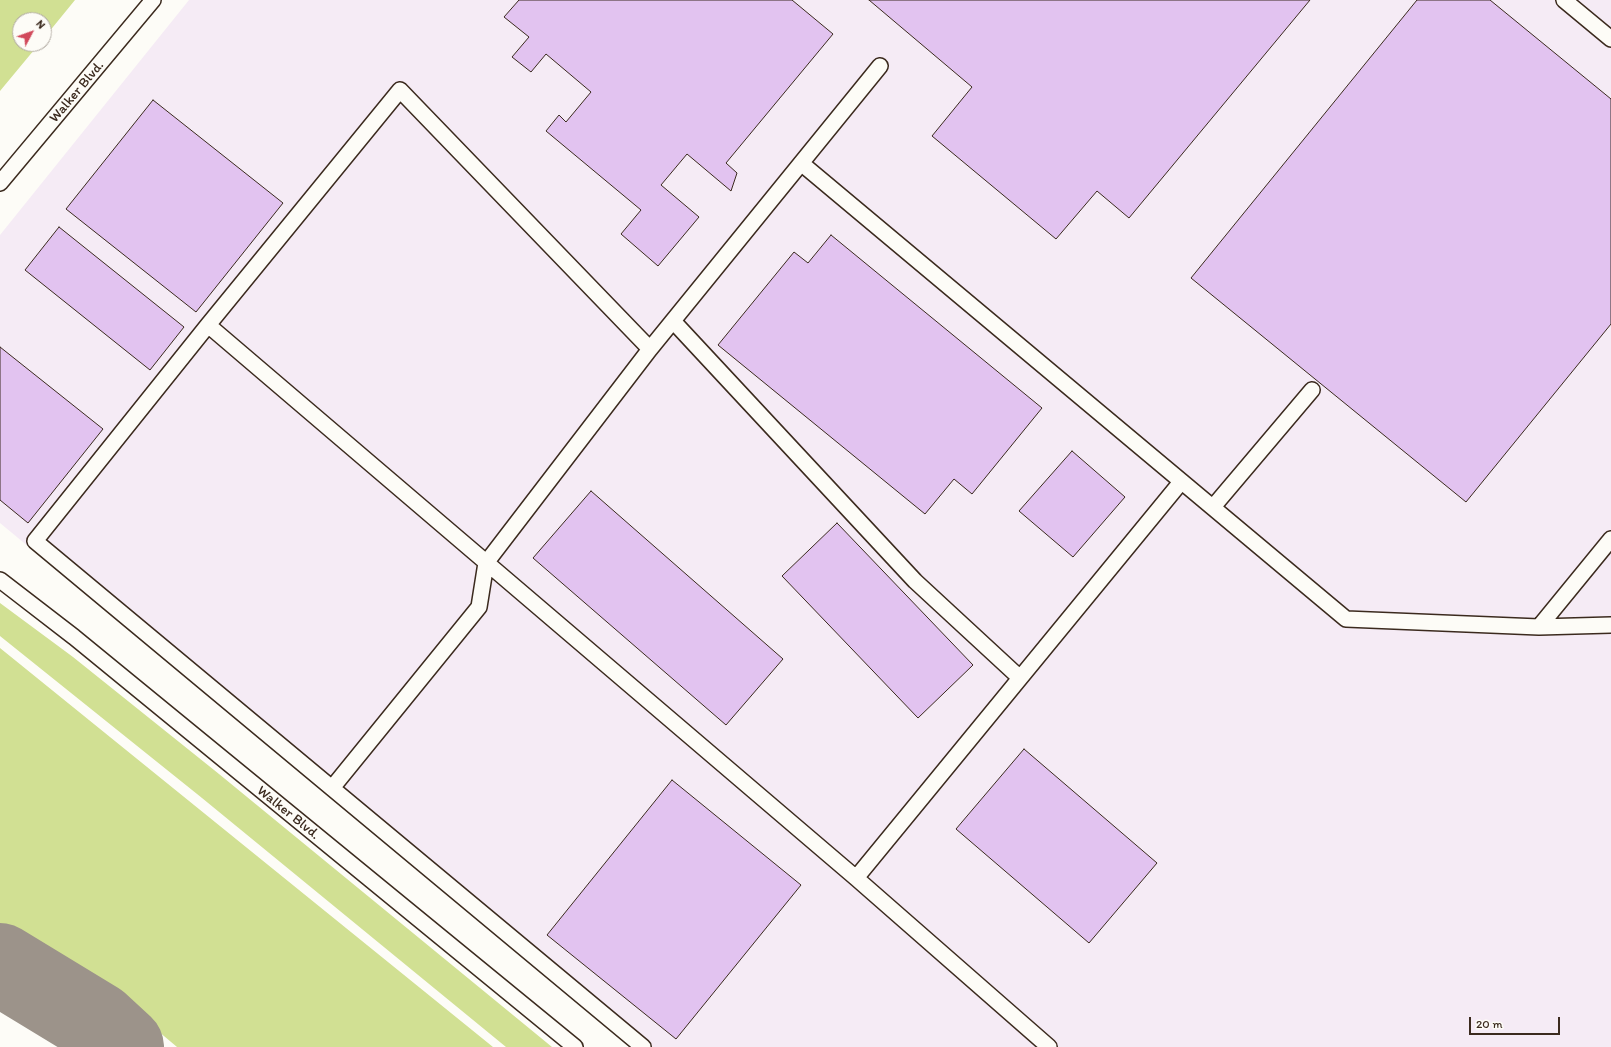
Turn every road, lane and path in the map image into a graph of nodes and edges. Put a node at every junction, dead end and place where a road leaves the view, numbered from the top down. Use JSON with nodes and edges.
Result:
{"nodes":[{"id":1,"x":152,"y":0,"type":"edge"},
{"id":2,"x":1564,"y":0,"type":"edge"},
{"id":3,"x":1611,"y":39,"type":"edge"},
{"id":4,"x":880,"y":66,"type":"dead end"},
{"id":5,"x":802,"y":163,"type":"junction"},
{"id":6,"x":0,"y":183,"type":"edge"},
{"id":7,"x":672,"y":321,"type":"junction"},
{"id":8,"x":208,"y":325,"type":"junction"},
{"id":9,"x":650,"y":349,"type":"junction"},
{"id":10,"x":1312,"y":390,"type":"dead end"},
{"id":11,"x":1181,"y":482,"type":"junction"},
{"id":12,"x":1213,"y":507,"type":"junction"},
{"id":13,"x":1611,"y":539,"type":"edge"},
{"id":14,"x":486,"y":563,"type":"junction"},
{"id":15,"x":0,"y":580,"type":"edge"},
{"id":16,"x":1611,"y":625,"type":"edge"},
{"id":17,"x":1539,"y":627,"type":"junction"},
{"id":18,"x":1020,"y":678,"type":"junction"},
{"id":19,"x":332,"y":788,"type":"junction"},
{"id":20,"x":856,"y":878,"type":"junction"},
{"id":21,"x":575,"y":1047,"type":"edge"},
{"id":22,"x":643,"y":1047,"type":"edge"},
{"id":23,"x":1049,"y":1047,"type":"edge"}],
"edges":[{"from":1,"to":6,"type":"lane","name":"Walker Blvd."},
{"from":2,"to":3,"type":"lane"},
{"from":4,"to":5,"type":"lane"},
{"from":5,"to":7,"type":"lane"},
{"from":5,"to":11,"type":"lane"},
{"from":7,"to":9,"type":"lane"},
{"from":7,"to":18,"type":"lane"},
{"from":8,"to":9,"type":"lane"},
{"from":8,"to":14,"type":"lane"},
{"from":8,"to":19,"type":"lane"},
{"from":9,"to":14,"type":"lane"},
{"from":10,"to":12,"type":"lane"},
{"from":11,"to":12,"type":"lane"},
{"from":11,"to":18,"type":"lane"},
{"from":12,"to":17,"type":"lane"},
{"from":13,"to":17,"type":"lane"},
{"from":14,"to":19,"type":"lane"},
{"from":14,"to":20,"type":"lane"},
{"from":15,"to":21,"type":"lane","name":"Walker Blvd."},
{"from":16,"to":17,"type":"lane"},
{"from":18,"to":20,"type":"lane"},
{"from":19,"to":22,"type":"lane"},
{"from":20,"to":23,"type":"lane"}]}
